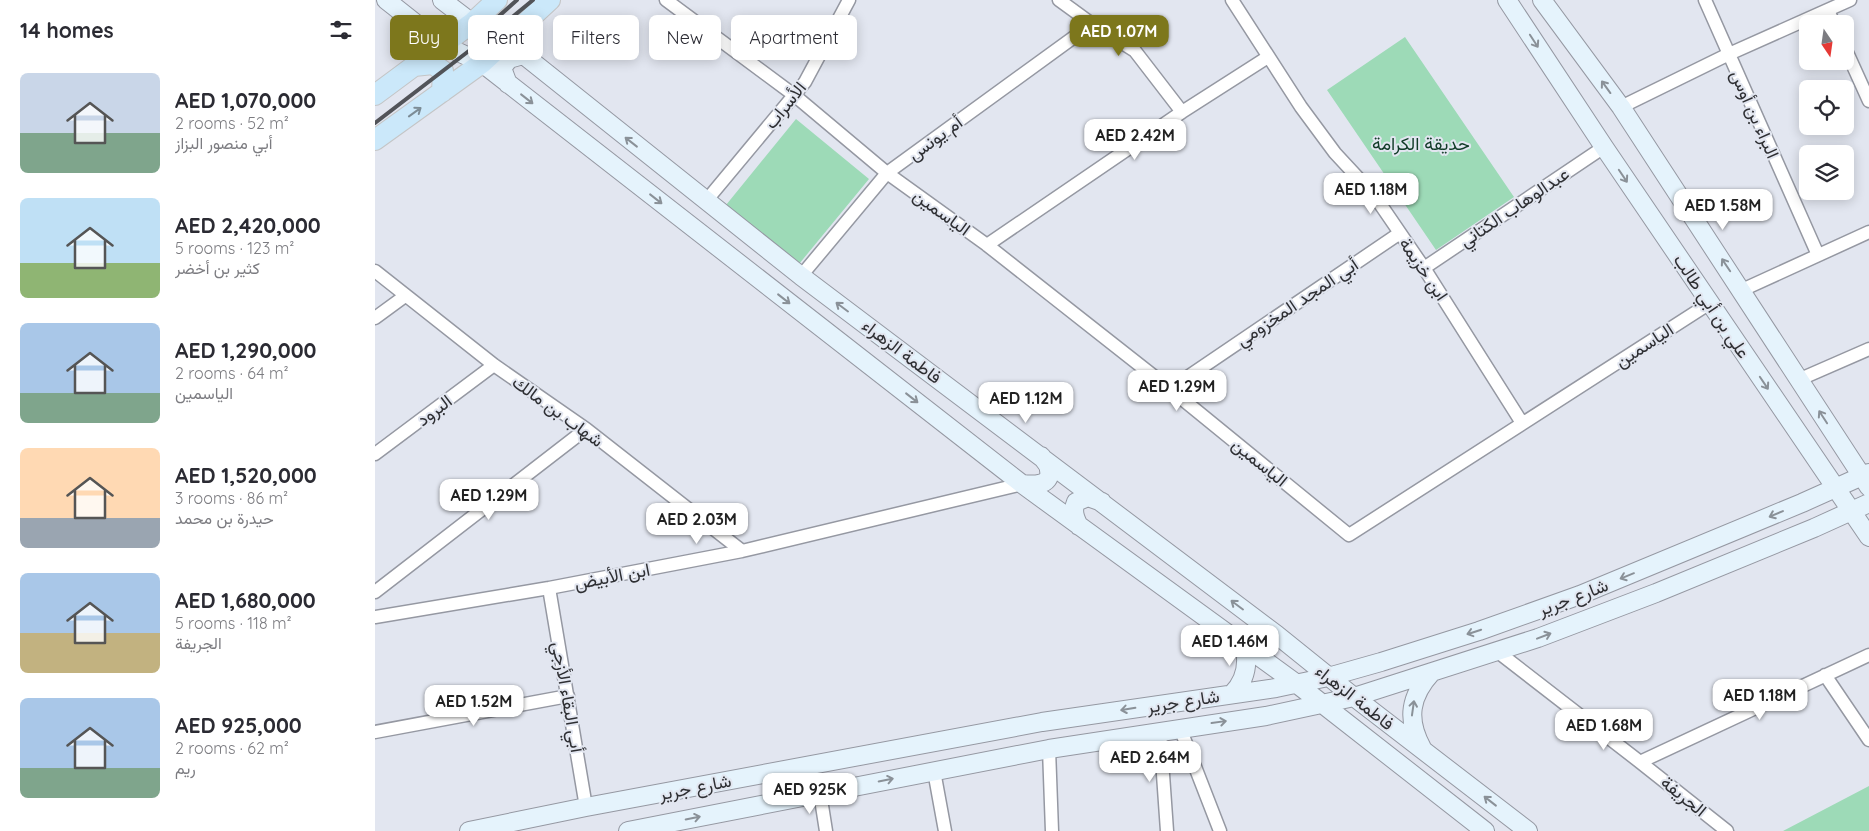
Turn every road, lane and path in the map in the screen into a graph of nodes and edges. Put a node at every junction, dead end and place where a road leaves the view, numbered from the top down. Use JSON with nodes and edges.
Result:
{"nodes":[{"id":1,"x":386,"y":0,"type":"edge"},
{"id":2,"x":442,"y":0,"type":"edge"},
{"id":3,"x":497,"y":0,"type":"edge"},
{"id":4,"x":550,"y":0,"type":"edge"},
{"id":5,"x":665,"y":0,"type":"edge"},
{"id":6,"x":849,"y":0,"type":"edge"},
{"id":7,"x":1059,"y":0,"type":"edge"},
{"id":8,"x":1232,"y":0,"type":"edge"},
{"id":9,"x":1507,"y":0,"type":"edge"},
{"id":10,"x":1542,"y":0,"type":"edge"},
{"id":11,"x":1705,"y":0,"type":"edge"},
{"id":12,"x":1850,"y":0,"type":"edge"},
{"id":13,"x":1828,"y":10,"type":"junction"},
{"id":14,"x":405,"y":15,"type":"edge"},
{"id":15,"x":480,"y":15,"type":"edge"},
{"id":16,"x":533,"y":15,"type":"edge"},
{"id":17,"x":1830,"y":15,"type":"edge"},
{"id":18,"x":468,"y":21,"type":"edge"},
{"id":19,"x":1092,"y":24,"type":"junction"},
{"id":20,"x":458,"y":51,"type":"edge"},
{"id":21,"x":1729,"y":54,"type":"junction"},
{"id":22,"x":1268,"y":57,"type":"junction"},
{"id":23,"x":421,"y":60,"type":"edge"},
{"id":24,"x":485,"y":60,"type":"edge"},
{"id":25,"x":508,"y":60,"type":"edge"},
{"id":26,"x":529,"y":60,"type":"edge"},
{"id":27,"x":482,"y":63,"type":"junction"},
{"id":28,"x":413,"y":66,"type":"junction"},
{"id":29,"x":1854,"y":68,"type":"edge"},
{"id":30,"x":508,"y":84,"type":"junction"},
{"id":31,"x":442,"y":92,"type":"junction"},
{"id":32,"x":375,"y":95,"type":"edge"},
{"id":33,"x":794,"y":95,"type":"junction"},
{"id":34,"x":1869,"y":101,"type":"edge"},
{"id":35,"x":1621,"y":107,"type":"junction"},
{"id":36,"x":1182,"y":112,"type":"junction"},
{"id":37,"x":375,"y":140,"type":"edge"},
{"id":38,"x":1604,"y":147,"type":"junction"},
{"id":39,"x":887,"y":173,"type":"junction"},
{"id":40,"x":705,"y":201,"type":"junction"},
{"id":41,"x":1869,"y":232,"type":"edge"},
{"id":42,"x":1400,"y":233,"type":"junction"},
{"id":43,"x":987,"y":245,"type":"junction"},
{"id":44,"x":1817,"y":255,"type":"junction"},
{"id":45,"x":1425,"y":268,"type":"junction"},
{"id":46,"x":375,"y":271,"type":"edge"},
{"id":47,"x":801,"y":276,"type":"junction"},
{"id":48,"x":1742,"y":290,"type":"junction"},
{"id":49,"x":405,"y":296,"type":"junction"},
{"id":50,"x":1710,"y":303,"type":"junction"},
{"id":51,"x":375,"y":318,"type":"edge"},
{"id":52,"x":1869,"y":349,"type":"edge"},
{"id":53,"x":494,"y":365,"type":"junction"},
{"id":54,"x":1798,"y":380,"type":"junction"},
{"id":55,"x":1170,"y":389,"type":"junction"},
{"id":56,"x":1522,"y":423,"type":"junction"},
{"id":57,"x":586,"y":429,"type":"junction"},
{"id":58,"x":1843,"y":447,"type":"junction"},
{"id":59,"x":375,"y":454,"type":"edge"},
{"id":60,"x":1041,"y":456,"type":"junction"},
{"id":61,"x":1820,"y":465,"type":"junction"},
{"id":62,"x":1867,"y":478,"type":"edge"},
{"id":63,"x":1022,"y":484,"type":"junction"},
{"id":64,"x":1835,"y":488,"type":"junction"},
{"id":65,"x":1808,"y":500,"type":"junction"},
{"id":66,"x":1102,"y":502,"type":"junction"},
{"id":67,"x":1869,"y":503,"type":"edge"},
{"id":68,"x":1863,"y":521,"type":"edge"},
{"id":69,"x":1079,"y":526,"type":"junction"},
{"id":70,"x":1820,"y":526,"type":"junction"},
{"id":71,"x":742,"y":551,"type":"junction"},
{"id":72,"x":549,"y":588,"type":"junction"},
{"id":73,"x":375,"y":592,"type":"edge"},
{"id":74,"x":375,"y":617,"type":"edge"},
{"id":75,"x":1244,"y":645,"type":"junction"},
{"id":76,"x":1498,"y":652,"type":"junction"},
{"id":77,"x":1869,"y":655,"type":"edge"},
{"id":78,"x":1302,"y":656,"type":"junction"},
{"id":79,"x":1370,"y":665,"type":"junction"},
{"id":80,"x":1432,"y":672,"type":"junction"},
{"id":81,"x":1825,"y":676,"type":"junction"},
{"id":82,"x":1328,"y":677,"type":"junction"},
{"id":83,"x":1281,"y":680,"type":"junction"},
{"id":84,"x":1297,"y":684,"type":"junction"},
{"id":85,"x":1375,"y":691,"type":"junction"},
{"id":86,"x":1232,"y":694,"type":"junction"},
{"id":87,"x":568,"y":696,"type":"junction"},
{"id":88,"x":1353,"y":697,"type":"junction"},
{"id":89,"x":1325,"y":704,"type":"junction"},
{"id":90,"x":1370,"y":709,"type":"junction"},
{"id":91,"x":1277,"y":714,"type":"junction"},
{"id":92,"x":1354,"y":726,"type":"junction"},
{"id":93,"x":1180,"y":728,"type":"junction"},
{"id":94,"x":375,"y":732,"type":"edge"},
{"id":95,"x":1160,"y":732,"type":"junction"},
{"id":96,"x":1869,"y":740,"type":"edge"},
{"id":97,"x":1422,"y":748,"type":"junction"},
{"id":98,"x":1049,"y":749,"type":"junction"},
{"id":99,"x":1640,"y":762,"type":"junction"},
{"id":100,"x":934,"y":771,"type":"junction"},
{"id":101,"x":820,"y":793,"type":"junction"},
{"id":102,"x":586,"y":807,"type":"junction"},
{"id":103,"x":469,"y":831,"type":"edge"},
{"id":104,"x":628,"y":831,"type":"edge"},
{"id":105,"x":826,"y":831,"type":"edge"},
{"id":106,"x":945,"y":831,"type":"edge"},
{"id":107,"x":1052,"y":831,"type":"edge"},
{"id":108,"x":1167,"y":831,"type":"edge"},
{"id":109,"x":1220,"y":831,"type":"edge"},
{"id":110,"x":1485,"y":831,"type":"edge"},
{"id":111,"x":1528,"y":831,"type":"edge"},
{"id":112,"x":1727,"y":831,"type":"edge"}],
"edges":[{"from":1,"to":14,"type":"main road"},
{"from":2,"to":18,"type":"main road","name":"فاطمة الزهراء"},
{"from":3,"to":15,"type":"main road"},
{"from":4,"to":16,"type":"main road"},
{"from":5,"to":33,"type":"street","name":"الياسمين"},
{"from":6,"to":33,"type":"street","name":"الأسراب"},
{"from":7,"to":19,"type":"street"},
{"from":8,"to":22,"type":"street","name":"ابن خزيمة"},
{"from":9,"to":38,"type":"main road","name":"علي بن أبي طالب","one_way":true},
{"from":35,"to":10,"type":"main road","name":"علي بن أبي طالب","one_way":true},
{"from":11,"to":21,"type":"street","name":"البراء بن أوس"},
{"from":12,"to":13,"type":"street"},
{"from":13,"to":17,"type":"street"},
{"from":13,"to":21,"type":"street"},
{"from":19,"to":36,"type":"street"},
{"from":19,"to":39,"type":"street","name":"أم يونس"},
{"from":20,"to":27,"type":"main road"},
{"from":21,"to":35,"type":"street"},
{"from":21,"to":44,"type":"street","name":"البراء بن أوس"},
{"from":22,"to":36,"type":"street"},
{"from":22,"to":42,"type":"street","name":"ابن خزيمة"},
{"from":23,"to":28,"type":"main road"},
{"from":24,"to":27,"type":"main road"},
{"from":25,"to":30,"type":"main road"},
{"from":40,"to":26,"type":"main road","name":"فاطمة الزهراء","one_way":true},
{"from":27,"to":30,"type":"main road"},
{"from":27,"to":31,"type":"main road"},
{"from":28,"to":31,"type":"main road"},
{"from":28,"to":32,"type":"main road"},
{"from":29,"to":34,"type":"street"},
{"from":30,"to":63,"type":"main road","one_way":true},
{"from":37,"to":31,"type":"main road","one_way":true},
{"from":33,"to":39,"type":"street","name":"الياسمين"},
{"from":33,"to":40,"type":"street","name":"الأسراب"},
{"from":48,"to":35,"type":"main road","name":"علي بن أبي طالب","one_way":true},
{"from":36,"to":43,"type":"street"},
{"from":38,"to":45,"type":"street","name":"عبدالوهاب الكتاني"},
{"from":38,"to":50,"type":"main road","name":"علي بن أبي طالب","one_way":true},
{"from":39,"to":43,"type":"street","name":"الياسمين"},
{"from":39,"to":47,"type":"street","name":"أم يونس"},
{"from":40,"to":47,"type":"main road","name":"فاطمة الزهراء"},
{"from":41,"to":44,"type":"street"},
{"from":42,"to":45,"type":"street","name":"ابن خزيمة"},
{"from":42,"to":55,"type":"street","name":"أبي المجد المخزومي"},
{"from":43,"to":55,"type":"street","name":"الياسمين"},
{"from":44,"to":48,"type":"street"},
{"from":45,"to":56,"type":"street","name":"ابن خزيمة"},
{"from":46,"to":49,"type":"street","name":"شهاب بن مالك"},
{"from":60,"to":47,"type":"main road","name":"فاطمة الزهراء","one_way":true},
{"from":48,"to":54,"type":"main road","name":"علي بن أبي طالب"},
{"from":49,"to":51,"type":"street"},
{"from":49,"to":53,"type":"street","name":"شهاب بن مالك"},
{"from":50,"to":56,"type":"street","name":"الياسمين"},
{"from":50,"to":61,"type":"main road","name":"علي بن أبي طالب","one_way":true},
{"from":52,"to":54,"type":"street"},
{"from":53,"to":57,"type":"street","name":"شهاب بن مالك"},
{"from":53,"to":59,"type":"street","name":"البرود"},
{"from":58,"to":54,"type":"main road","name":"علي بن أبي طالب","one_way":true},
{"from":55,"to":56,"type":"street","name":"الياسمين"},
{"from":57,"to":71,"type":"street","name":"شهاب بن مالك"},
{"from":57,"to":73,"type":"street"},
{"from":58,"to":61,"type":"main road"},
{"from":58,"to":62,"type":"main road","name":"علي بن أبي طالب"},
{"from":60,"to":63,"type":"main road"},
{"from":60,"to":66,"type":"main road","name":"فاطمة الزهراء"},
{"from":61,"to":64,"type":"main road","name":"علي بن أبي طالب"},
{"from":62,"to":64,"type":"main road","name":"شارع جرير"},
{"from":63,"to":69,"type":"main road"},
{"from":63,"to":71,"type":"street","name":"ابن الأبيض"},
{"from":64,"to":65,"type":"main road","name":"شارع جرير"},
{"from":64,"to":68,"type":"main road","name":"علي بن أبي طالب"},
{"from":65,"to":70,"type":"main road"},
{"from":65,"to":79,"type":"main road","name":"شارع جرير","one_way":true},
{"from":66,"to":69,"type":"main road"},
{"from":78,"to":66,"type":"main road","name":"فاطمة الزهراء","one_way":true},
{"from":67,"to":68,"type":"main road","name":"شارع جرير"},
{"from":68,"to":70,"type":"main road","name":"شارع جرير"},
{"from":69,"to":75,"type":"main road"},
{"from":76,"to":70,"type":"main road","name":"شارع جرير","one_way":true},
{"from":71,"to":72,"type":"street","name":"ابن الأبيض"},
{"from":72,"to":74,"type":"street","name":"ابن الأبيض"},
{"from":72,"to":87,"type":"street","name":"أبي البقاء الأزجي"},
{"from":75,"to":83,"type":"main road"},
{"from":75,"to":86,"type":"main road"},
{"from":76,"to":80,"type":"main road","name":"شارع جرير"},
{"from":76,"to":99,"type":"street","name":"الجريفة"},
{"from":77,"to":81,"type":"street"},
{"from":78,"to":82,"type":"main road","name":"فاطمة الزهراء"},
{"from":78,"to":83,"type":"main road"},
{"from":79,"to":82,"type":"main road","name":"شارع جرير"},
{"from":79,"to":85,"type":"main road"},
{"from":80,"to":85,"type":"main road","name":"شارع جرير"},
{"from":97,"to":80,"type":"main road","one_way":true},
{"from":81,"to":96,"type":"street"},
{"from":81,"to":99,"type":"street"},
{"from":82,"to":84,"type":"main road","name":"شارع جرير"},
{"from":82,"to":88,"type":"main road","name":"فاطمة الزهراء"},
{"from":83,"to":84,"type":"main road"},
{"from":83,"to":86,"type":"main road","name":"شارع جرير"},
{"from":83,"to":91,"type":"main road"},
{"from":84,"to":89,"type":"main road"},
{"from":85,"to":88,"type":"main road","name":"شارع جرير"},
{"from":86,"to":102,"type":"main road","name":"شارع جرير","one_way":true},
{"from":87,"to":94,"type":"street"},
{"from":87,"to":102,"type":"street","name":"أبي البقاء الأزجي"},
{"from":88,"to":89,"type":"main road","name":"شارع جرير"},
{"from":88,"to":90,"type":"main road","name":"فاطمة الزهراء"},
{"from":89,"to":91,"type":"main road","name":"شارع جرير"},
{"from":89,"to":92,"type":"main road"},
{"from":90,"to":92,"type":"main road"},
{"from":90,"to":97,"type":"main road","name":"فاطمة الزهراء"},
{"from":93,"to":91,"type":"main road","name":"شارع جرير","one_way":true},
{"from":92,"to":110,"type":"main road"},
{"from":93,"to":95,"type":"main road","name":"شارع جرير"},
{"from":93,"to":109,"type":"street"},
{"from":95,"to":98,"type":"main road","name":"شارع جرير"},
{"from":95,"to":108,"type":"street"},
{"from":111,"to":97,"type":"main road","name":"فاطمة الزهراء","one_way":true},
{"from":98,"to":100,"type":"main road","name":"شارع جرير"},
{"from":98,"to":107,"type":"street"},
{"from":99,"to":112,"type":"street","name":"الجريفة"},
{"from":101,"to":100,"type":"main road","name":"شارع جرير","one_way":true},
{"from":100,"to":106,"type":"street"},
{"from":104,"to":101,"type":"main road","name":"شارع جرير","one_way":true},
{"from":101,"to":105,"type":"street"},
{"from":102,"to":103,"type":"main road","name":"شارع جرير"}]}
